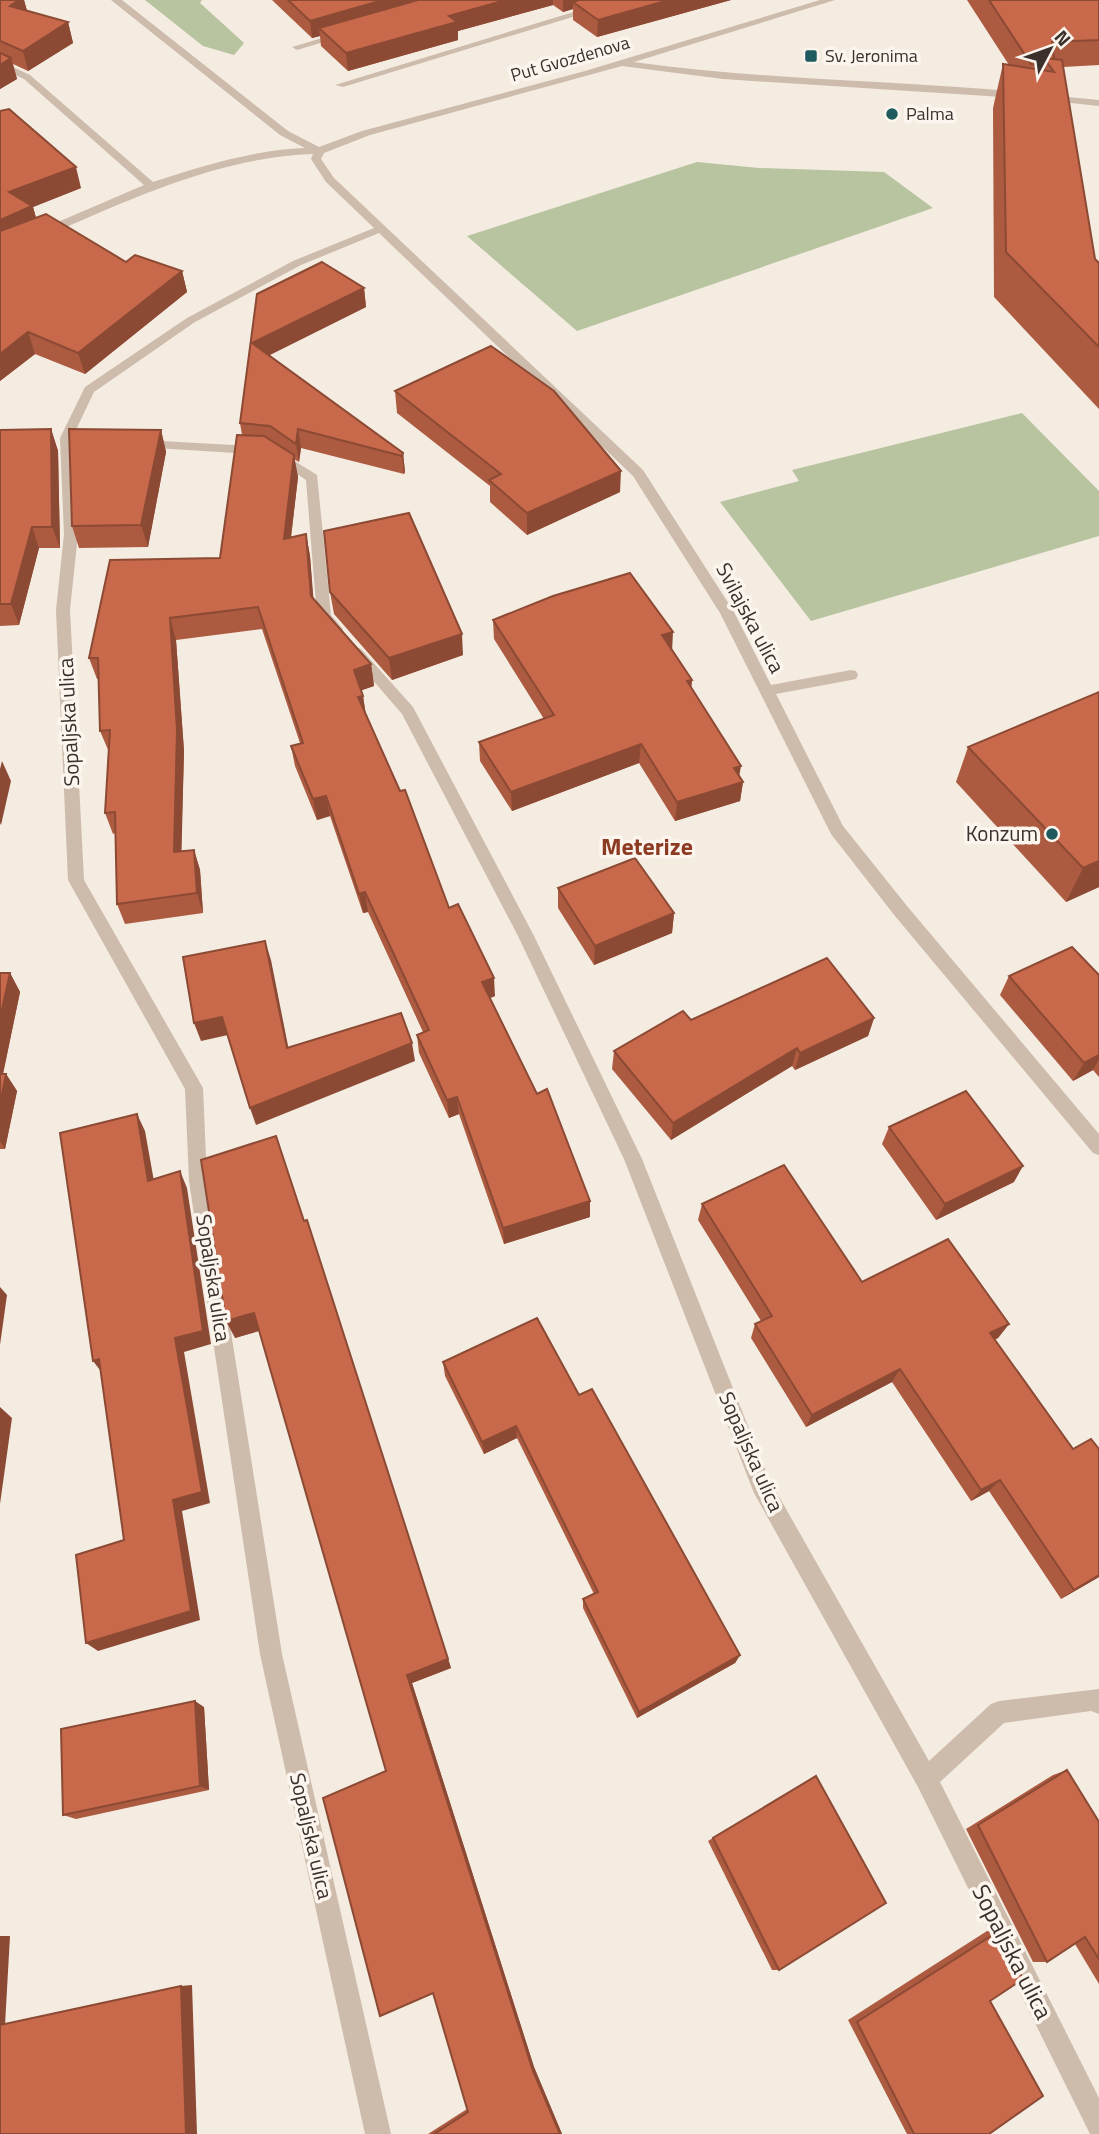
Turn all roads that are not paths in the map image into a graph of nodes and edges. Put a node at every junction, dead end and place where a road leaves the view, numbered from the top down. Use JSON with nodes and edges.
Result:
{"nodes":[{"id":1,"x":116,"y":0,"type":"edge"},
{"id":2,"x":623,"y":0,"type":"edge"},
{"id":3,"x":830,"y":0,"type":"edge"},
{"id":4,"x":349,"y":32,"type":"edge"},
{"id":5,"x":298,"y":47,"type":"dead end"},
{"id":6,"x":619,"y":63,"type":"junction"},
{"id":7,"x":0,"y":64,"type":"edge"},
{"id":8,"x":340,"y":85,"type":"dead end"},
{"id":9,"x":1099,"y":103,"type":"edge"},
{"id":10,"x":319,"y":152,"type":"junction"},
{"id":11,"x":151,"y":186,"type":"junction"},
{"id":12,"x":380,"y":229,"type":"junction"},
{"id":13,"x":0,"y":251,"type":"edge"},
{"id":14,"x":121,"y":443,"type":"edge"},
{"id":15,"x":851,"y":675,"type":"dead end"},
{"id":16,"x":766,"y":691,"type":"junction"},
{"id":17,"x":1099,"y":1147,"type":"edge"},
{"id":18,"x":1099,"y":1703,"type":"edge"},
{"id":19,"x":926,"y":1779,"type":"junction"},
{"id":20,"x":1099,"y":2125,"type":"edge"},
{"id":21,"x":378,"y":2134,"type":"edge"}],
"edges":[{"from":1,"to":10,"type":"street"},
{"from":2,"to":8,"type":"street"},
{"from":3,"to":6,"type":"street","name":"Put Gvozdenova"},
{"from":4,"to":5,"type":"street"},
{"from":6,"to":9,"type":"street"},
{"from":6,"to":10,"type":"street","name":"Put Gvozdenova"},
{"from":7,"to":11,"type":"street"},
{"from":10,"to":11,"type":"street","name":"Put Gvozdenova"},
{"from":10,"to":12,"type":"street","name":"Svilajska ulica"},
{"from":11,"to":13,"type":"street","name":"Put Gvozdenova"},
{"from":12,"to":16,"type":"street","name":"Svilajska ulica"},
{"from":12,"to":21,"type":"street","name":"Sopaljska ulica"},
{"from":14,"to":19,"type":"street","name":"Sopaljska ulica"},
{"from":15,"to":16,"type":"street"},
{"from":16,"to":17,"type":"street","name":"Svilajska ulica"},
{"from":18,"to":19,"type":"street"},
{"from":19,"to":20,"type":"street","name":"Sopaljska ulica"}]}
